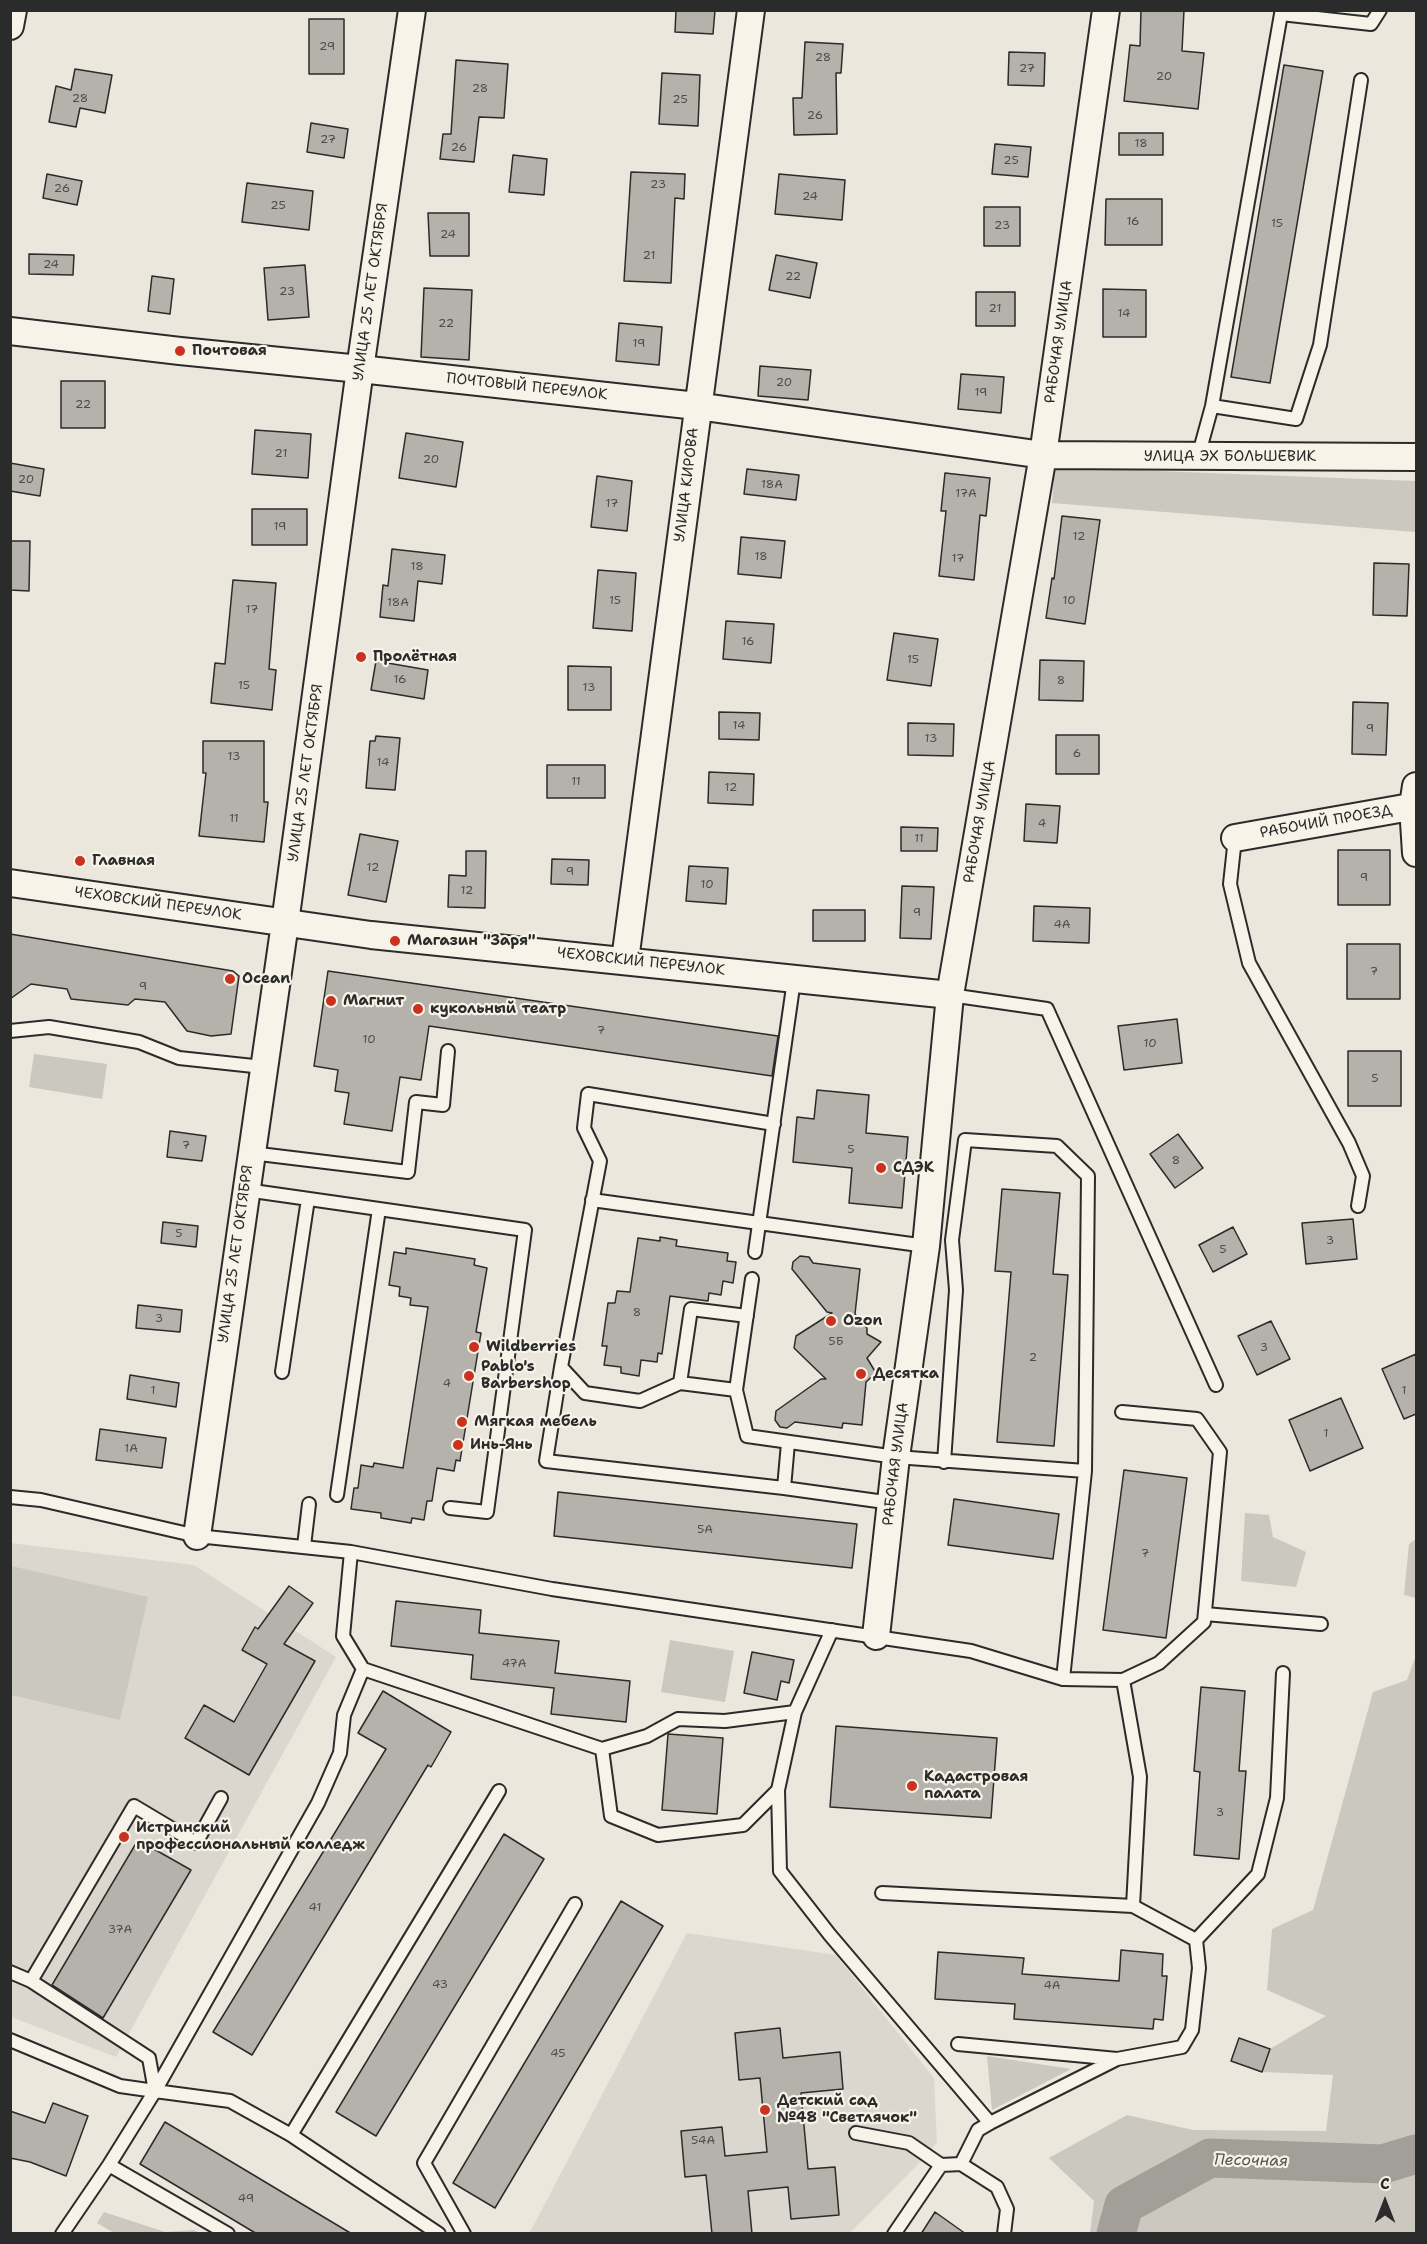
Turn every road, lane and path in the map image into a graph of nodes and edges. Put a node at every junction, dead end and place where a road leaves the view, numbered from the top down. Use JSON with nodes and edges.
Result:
{"nodes":[{"id":1,"x":13,"y":10,"type":"edge"},
{"id":2,"x":412,"y":10,"type":"edge"},
{"id":3,"x":751,"y":10,"type":"edge"},
{"id":4,"x":1106,"y":10,"type":"edge"},
{"id":5,"x":1380,"y":10,"type":"edge"},
{"id":6,"x":10,"y":26,"type":"edge"},
{"id":7,"x":1361,"y":80,"type":"dead end"},
{"id":8,"x":10,"y":331,"type":"edge"},
{"id":9,"x":360,"y":369,"type":"junction"},
{"id":10,"x":697,"y":406,"type":"junction"},
{"id":11,"x":1212,"y":406,"type":"junction"},
{"id":12,"x":1043,"y":455,"type":"junction"},
{"id":13,"x":1198,"y":456,"type":"junction"},
{"id":14,"x":1416,"y":457,"type":"edge"},
{"id":15,"x":1415,"y":799,"type":"edge"},
{"id":16,"x":1235,"y":838,"type":"joint"},
{"id":17,"x":1416,"y":853,"type":"edge"},
{"id":18,"x":10,"y":883,"type":"edge"},
{"id":19,"x":285,"y":922,"type":"junction"},
{"id":20,"x":625,"y":960,"type":"junction"},
{"id":21,"x":794,"y":980,"type":"junction"},
{"id":22,"x":950,"y":995,"type":"junction"},
{"id":23,"x":10,"y":1031,"type":"edge"},
{"id":24,"x":448,"y":1051,"type":"dead end"},
{"id":25,"x":263,"y":1067,"type":"junction"},
{"id":26,"x":774,"y":1124,"type":"junction"},
{"id":27,"x":251,"y":1153,"type":"junction"},
{"id":28,"x":246,"y":1190,"type":"junction"},
{"id":29,"x":308,"y":1199,"type":"junction"},
{"id":30,"x":592,"y":1200,"type":"junction"},
{"id":31,"x":1358,"y":1206,"type":"dead end"},
{"id":32,"x":378,"y":1209,"type":"junction"},
{"id":33,"x":759,"y":1223,"type":"junction"},
{"id":34,"x":926,"y":1246,"type":"junction"},
{"id":35,"x":755,"y":1252,"type":"dead end"},
{"id":36,"x":752,"y":1279,"type":"dead end"},
{"id":37,"x":747,"y":1316,"type":"junction"},
{"id":38,"x":561,"y":1367,"type":"junction"},
{"id":39,"x":282,"y":1372,"type":"dead end"},
{"id":40,"x":680,"y":1383,"type":"junction"},
{"id":41,"x":1216,"y":1385,"type":"dead end"},
{"id":42,"x":736,"y":1390,"type":"junction"},
{"id":43,"x":1122,"y":1412,"type":"dead end"},
{"id":44,"x":788,"y":1443,"type":"junction"},
{"id":45,"x":896,"y":1458,"type":"junction"},
{"id":46,"x":944,"y":1462,"type":"junction"},
{"id":47,"x":1085,"y":1471,"type":"junction"},
{"id":48,"x":784,"y":1488,"type":"junction"},
{"id":49,"x":337,"y":1494,"type":"dead end"},
{"id":50,"x":10,"y":1497,"type":"edge"},
{"id":51,"x":892,"y":1503,"type":"junction"},
{"id":52,"x":309,"y":1504,"type":"dead end"},
{"id":53,"x":450,"y":1508,"type":"dead end"},
{"id":54,"x":197,"y":1536,"type":"junction"},
{"id":55,"x":304,"y":1546,"type":"junction"},
{"id":56,"x":351,"y":1552,"type":"junction"},
{"id":57,"x":1205,"y":1614,"type":"junction"},
{"id":58,"x":1321,"y":1624,"type":"dead end"},
{"id":59,"x":832,"y":1630,"type":"junction"},
{"id":60,"x":876,"y":1636,"type":"junction"},
{"id":61,"x":363,"y":1669,"type":"junction"},
{"id":62,"x":1284,"y":1673,"type":"dead end"},
{"id":63,"x":1063,"y":1679,"type":"junction"},
{"id":64,"x":1123,"y":1680,"type":"junction"},
{"id":65,"x":795,"y":1712,"type":"junction"},
{"id":66,"x":602,"y":1749,"type":"junction"},
{"id":67,"x":778,"y":1790,"type":"junction"},
{"id":68,"x":499,"y":1791,"type":"dead end"},
{"id":69,"x":221,"y":1798,"type":"dead end"},
{"id":70,"x":882,"y":1893,"type":"dead end"},
{"id":71,"x":575,"y":1904,"type":"dead end"},
{"id":72,"x":1133,"y":1906,"type":"junction"},
{"id":73,"x":1196,"y":1940,"type":"junction"},
{"id":74,"x":10,"y":1972,"type":"edge"},
{"id":75,"x":31,"y":1981,"type":"junction"},
{"id":76,"x":10,"y":2040,"type":"edge"},
{"id":77,"x":958,"y":2044,"type":"dead end"},
{"id":78,"x":1117,"y":2059,"type":"junction"},
{"id":79,"x":154,"y":2091,"type":"junction"},
{"id":80,"x":990,"y":2123,"type":"junction"},
{"id":81,"x":856,"y":2133,"type":"dead end"},
{"id":82,"x":291,"y":2135,"type":"junction"},
{"id":83,"x":961,"y":2164,"type":"junction"},
{"id":84,"x":109,"y":2165,"type":"junction"},
{"id":85,"x":941,"y":2165,"type":"junction"},
{"id":86,"x":62,"y":2234,"type":"edge"},
{"id":87,"x":228,"y":2234,"type":"edge"},
{"id":88,"x":439,"y":2234,"type":"edge"},
{"id":89,"x":464,"y":2234,"type":"edge"},
{"id":90,"x":894,"y":2234,"type":"edge"},
{"id":91,"x":1004,"y":2234,"type":"edge"}],
"edges":[{"from":1,"to":6,"type":"street"},
{"from":2,"to":9,"type":"street","name":"УЛИЦА 25 ЛЕТ ОКТЯБРЯ"},
{"from":3,"to":10,"type":"street","name":"УЛИЦА КИРОВА"},
{"from":4,"to":12,"type":"street","name":"РАБОЧАЯ УЛИЦА"},
{"from":5,"to":11,"type":"lane"},
{"from":7,"to":11,"type":"lane"},
{"from":8,"to":9,"type":"street","name":"ПОЧТОВЫЙ ПЕРЕУЛОК"},
{"from":9,"to":10,"type":"street","name":"ПОЧТОВЫЙ ПЕРЕУЛОК"},
{"from":9,"to":19,"type":"street","name":"УЛИЦА 25 ЛЕТ ОКТЯБРЯ"},
{"from":10,"to":12,"type":"street","name":"ПОЧТОВЫЙ ПЕРЕУЛОК"},
{"from":10,"to":20,"type":"street","name":"УЛИЦА КИРОВА"},
{"from":11,"to":13,"type":"lane"},
{"from":12,"to":13,"type":"street","name":"УЛИЦА ЭХ БОЛЬШЕВИК"},
{"from":12,"to":22,"type":"street","name":"РАБОЧАЯ УЛИЦА"},
{"from":13,"to":14,"type":"street","name":"УЛИЦА ЭХ БОЛЬШЕВИК"},
{"from":15,"to":16,"type":"street","name":"РАБОЧИЙ ПРОЕЗД"},
{"from":15,"to":17,"type":"street"},
{"from":16,"to":31,"type":"lane"},
{"from":18,"to":19,"type":"street","name":"ЧЕХОВСКИЙ ПЕРЕУЛОК"},
{"from":19,"to":20,"type":"street","name":"ЧЕХОВСКИЙ ПЕРЕУЛОК"},
{"from":19,"to":25,"type":"street","name":"УЛИЦА 25 ЛЕТ ОКТЯБРЯ"},
{"from":20,"to":21,"type":"street","name":"ЧЕХОВСКИЙ ПЕРЕУЛОК"},
{"from":21,"to":22,"type":"street","name":"ЧЕХОВСКИЙ ПЕРЕУЛОК"},
{"from":21,"to":26,"type":"lane"},
{"from":22,"to":34,"type":"street","name":"РАБОЧАЯ УЛИЦА"},
{"from":22,"to":41,"type":"lane"},
{"from":23,"to":25,"type":"lane"},
{"from":24,"to":27,"type":"lane"},
{"from":25,"to":27,"type":"street","name":"УЛИЦА 25 ЛЕТ ОКТЯБРЯ"},
{"from":26,"to":30,"type":"lane"},
{"from":26,"to":33,"type":"lane"},
{"from":27,"to":28,"type":"street","name":"УЛИЦА 25 ЛЕТ ОКТЯБРЯ"},
{"from":28,"to":29,"type":"lane"},
{"from":28,"to":54,"type":"street","name":"УЛИЦА 25 ЛЕТ ОКТЯБРЯ"},
{"from":29,"to":32,"type":"lane"},
{"from":29,"to":39,"type":"lane"},
{"from":30,"to":33,"type":"lane"},
{"from":30,"to":38,"type":"lane"},
{"from":32,"to":49,"type":"lane"},
{"from":32,"to":53,"type":"lane"},
{"from":33,"to":34,"type":"lane"},
{"from":33,"to":35,"type":"lane"},
{"from":34,"to":45,"type":"street","name":"РАБОЧАЯ УЛИЦА"},
{"from":36,"to":37,"type":"lane"},
{"from":37,"to":40,"type":"lane"},
{"from":37,"to":42,"type":"lane"},
{"from":38,"to":40,"type":"lane"},
{"from":38,"to":48,"type":"lane"},
{"from":40,"to":42,"type":"lane"},
{"from":42,"to":44,"type":"lane"},
{"from":43,"to":57,"type":"lane"},
{"from":44,"to":45,"type":"lane"},
{"from":44,"to":48,"type":"lane"},
{"from":45,"to":46,"type":"lane"},
{"from":45,"to":51,"type":"street","name":"РАБОЧАЯ УЛИЦА"},
{"from":46,"to":47,"type":"lane"},
{"from":46,"to":47,"type":"lane"},
{"from":47,"to":63,"type":"lane"},
{"from":48,"to":51,"type":"lane"},
{"from":50,"to":54,"type":"lane"},
{"from":51,"to":60,"type":"street","name":"РАБОЧАЯ УЛИЦА"},
{"from":52,"to":55,"type":"lane"},
{"from":54,"to":55,"type":"lane"},
{"from":55,"to":56,"type":"lane"},
{"from":56,"to":59,"type":"lane"},
{"from":56,"to":61,"type":"lane"},
{"from":57,"to":58,"type":"lane"},
{"from":57,"to":64,"type":"lane"},
{"from":59,"to":60,"type":"lane"},
{"from":59,"to":65,"type":"lane"},
{"from":60,"to":63,"type":"lane"},
{"from":61,"to":66,"type":"lane"},
{"from":61,"to":79,"type":"lane"},
{"from":62,"to":73,"type":"lane"},
{"from":63,"to":64,"type":"lane"},
{"from":64,"to":72,"type":"lane"},
{"from":65,"to":66,"type":"lane"},
{"from":65,"to":67,"type":"lane"},
{"from":66,"to":67,"type":"lane"},
{"from":67,"to":80,"type":"lane"},
{"from":68,"to":82,"type":"lane"},
{"from":69,"to":75,"type":"lane"},
{"from":70,"to":72,"type":"lane"},
{"from":71,"to":89,"type":"lane"},
{"from":72,"to":73,"type":"lane"},
{"from":73,"to":78,"type":"lane"},
{"from":74,"to":75,"type":"lane"},
{"from":75,"to":79,"type":"lane"},
{"from":76,"to":79,"type":"lane"},
{"from":77,"to":78,"type":"lane"},
{"from":78,"to":80,"type":"lane"},
{"from":79,"to":82,"type":"lane"},
{"from":79,"to":84,"type":"lane"},
{"from":80,"to":83,"type":"lane"},
{"from":81,"to":85,"type":"lane"},
{"from":82,"to":88,"type":"lane"},
{"from":83,"to":85,"type":"lane"},
{"from":83,"to":91,"type":"lane"},
{"from":84,"to":86,"type":"lane"},
{"from":84,"to":87,"type":"lane"},
{"from":85,"to":90,"type":"lane"}]}
